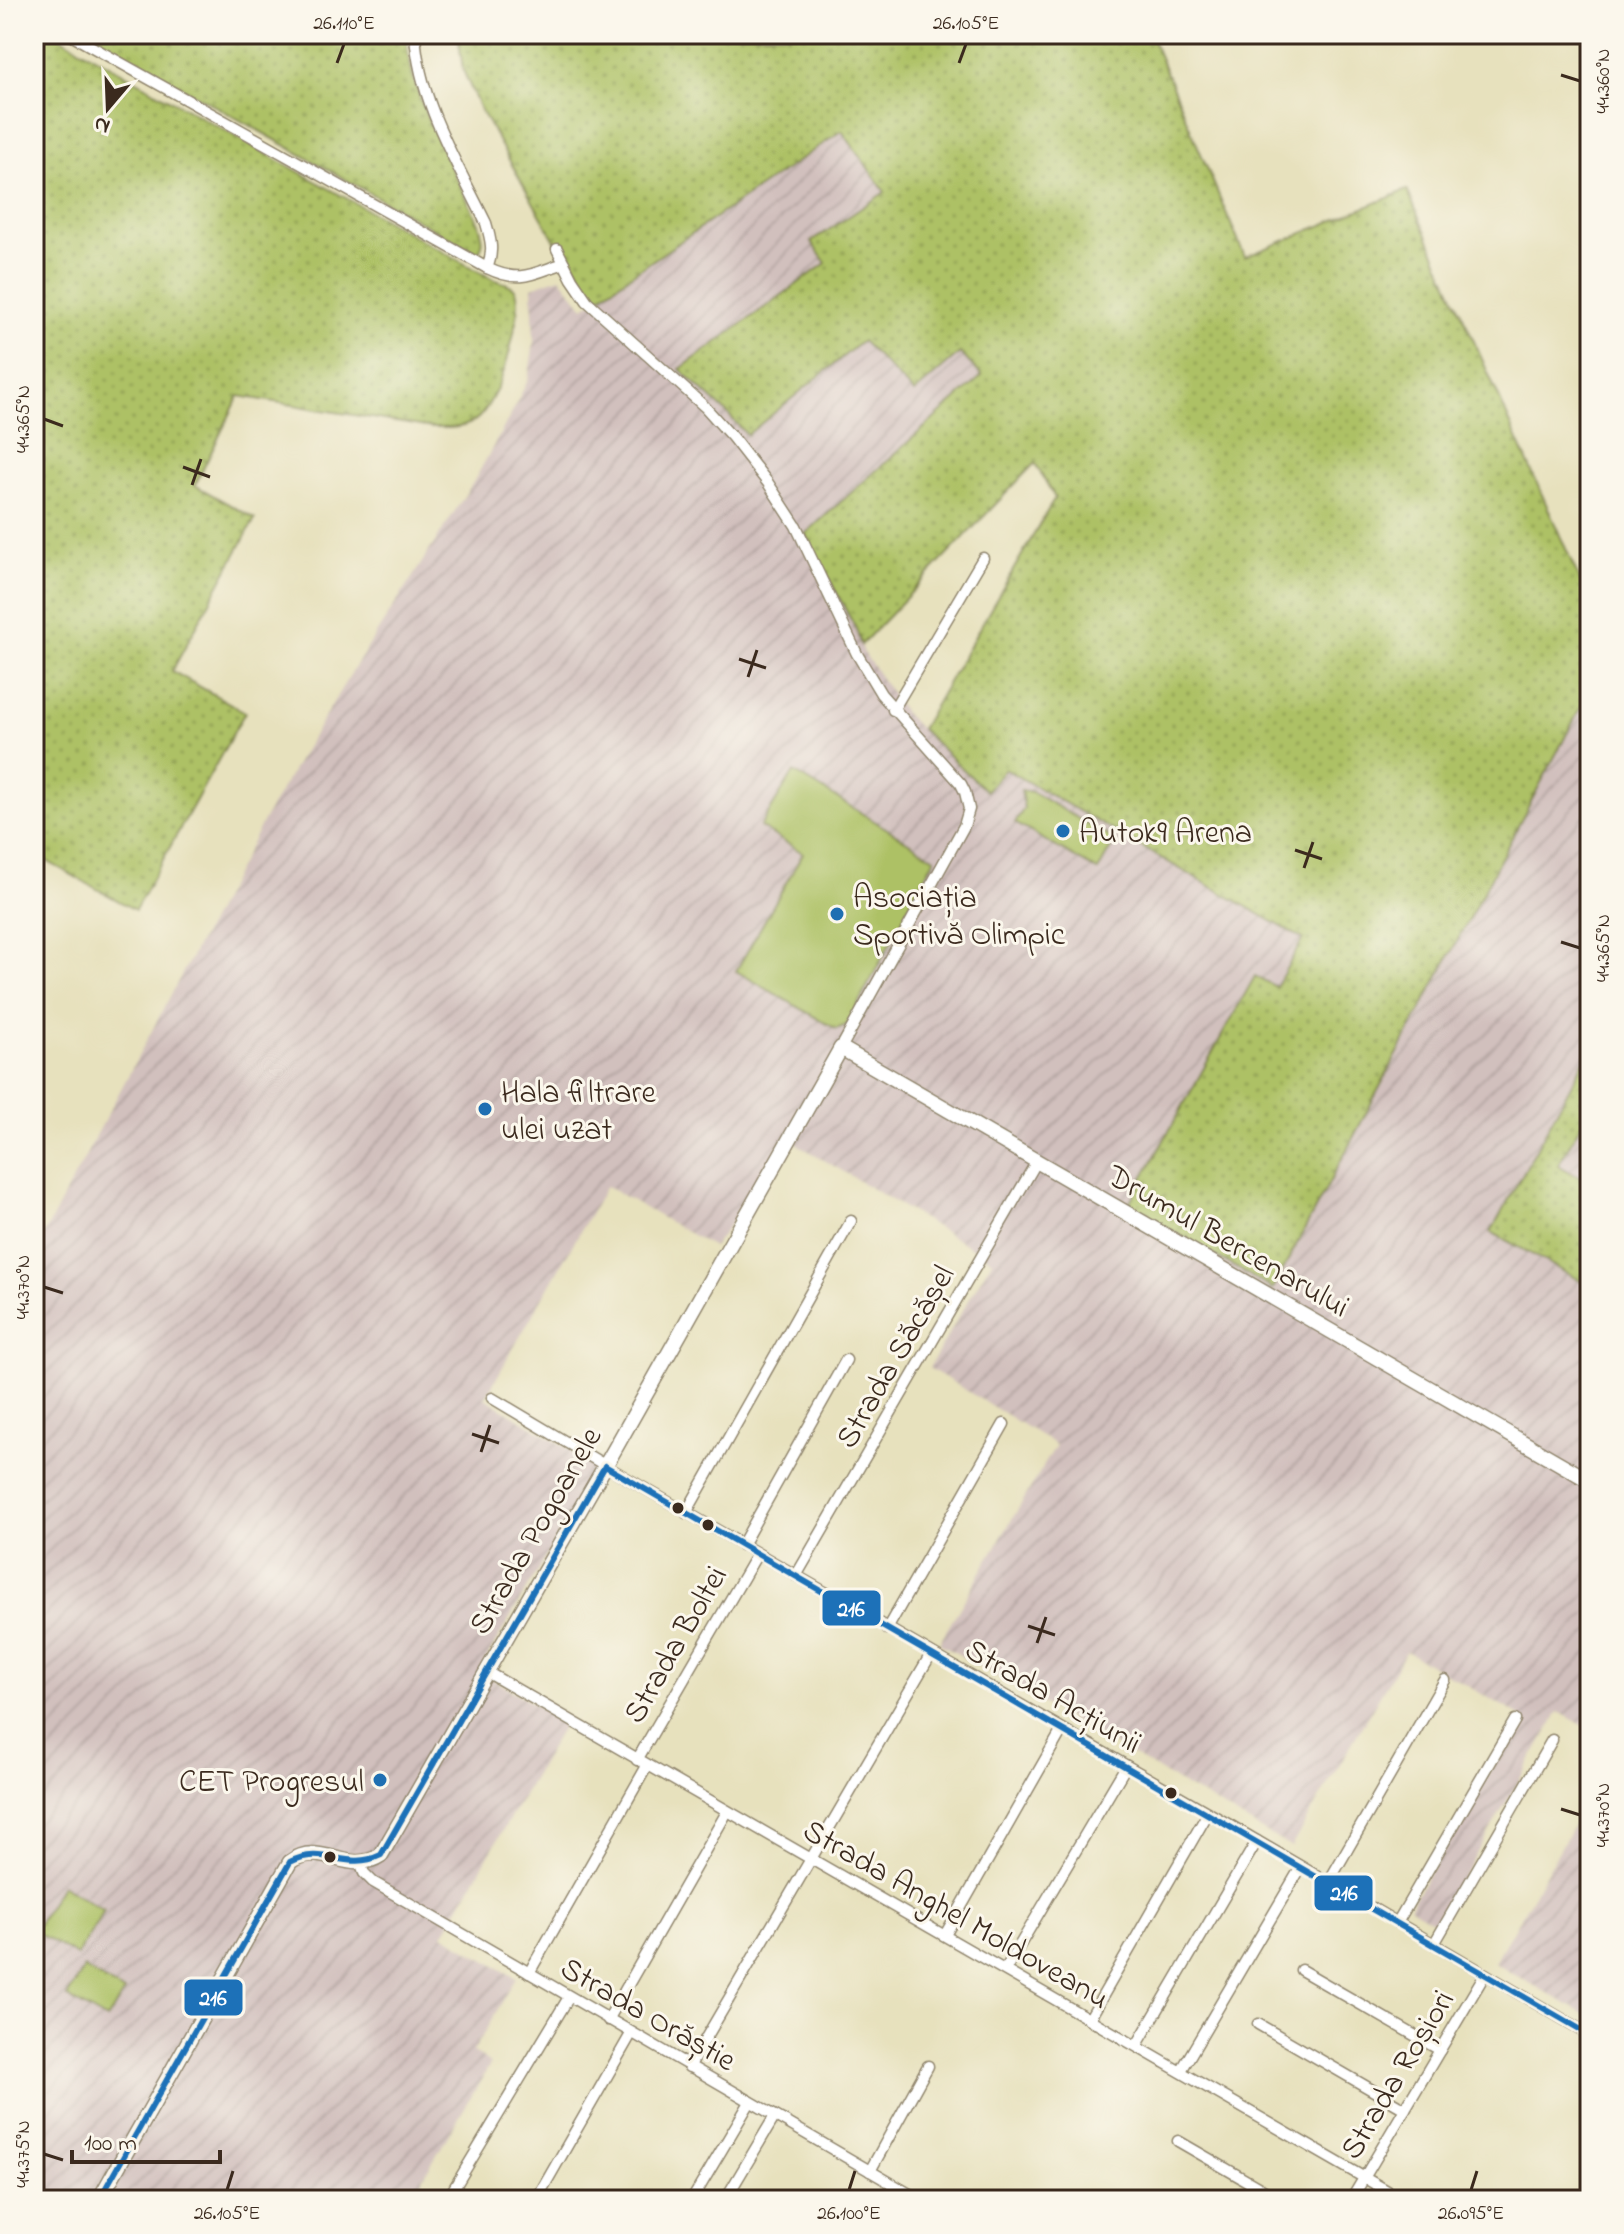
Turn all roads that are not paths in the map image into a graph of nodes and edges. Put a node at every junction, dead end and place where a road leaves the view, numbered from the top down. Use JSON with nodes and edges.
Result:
{"nodes":[{"id":1,"x":69,"y":34,"type":"edge"},
{"id":2,"x":415,"y":34,"type":"edge"},
{"id":3,"x":557,"y":249,"type":"dead end"},
{"id":4,"x":564,"y":263,"type":"junction"},
{"id":5,"x":487,"y":268,"type":"junction"},
{"id":6,"x":983,"y":558,"type":"dead end"},
{"id":7,"x":893,"y":710,"type":"junction"},
{"id":8,"x":841,"y":1048,"type":"junction"},
{"id":9,"x":1037,"y":1161,"type":"junction"},
{"id":10,"x":851,"y":1221,"type":"dead end"},
{"id":11,"x":846,"y":1360,"type":"dead end"},
{"id":12,"x":492,"y":1398,"type":"dead end"},
{"id":13,"x":1004,"y":1424,"type":"dead end"},
{"id":14,"x":605,"y":1466,"type":"junction"},
{"id":15,"x":1590,"y":1481,"type":"edge"},
{"id":16,"x":686,"y":1513,"type":"junction"},
{"id":17,"x":742,"y":1545,"type":"junction"},
{"id":18,"x":757,"y":1554,"type":"junction"},
{"id":19,"x":796,"y":1576,"type":"junction"},
{"id":20,"x":887,"y":1629,"type":"junction"},
{"id":21,"x":931,"y":1654,"type":"junction"},
{"id":22,"x":485,"y":1671,"type":"junction"},
{"id":23,"x":1445,"y":1680,"type":"dead end"},
{"id":24,"x":1515,"y":1720,"type":"dead end"},
{"id":25,"x":1062,"y":1730,"type":"junction"},
{"id":26,"x":1552,"y":1740,"type":"dead end"},
{"id":27,"x":642,"y":1763,"type":"junction"},
{"id":28,"x":1126,"y":1766,"type":"junction"},
{"id":29,"x":727,"y":1812,"type":"junction"},
{"id":30,"x":1208,"y":1813,"type":"junction"},
{"id":31,"x":1257,"y":1841,"type":"junction"},
{"id":32,"x":810,"y":1859,"type":"junction"},
{"id":33,"x":360,"y":1863,"type":"junction"},
{"id":34,"x":1301,"y":1867,"type":"junction"},
{"id":35,"x":1328,"y":1883,"type":"junction"},
{"id":36,"x":1397,"y":1923,"type":"junction"},
{"id":37,"x":945,"y":1935,"type":"junction"},
{"id":38,"x":1434,"y":1944,"type":"junction"},
{"id":39,"x":1005,"y":1970,"type":"junction"},
{"id":40,"x":1301,"y":1970,"type":"dead end"},
{"id":41,"x":529,"y":1973,"type":"junction"},
{"id":42,"x":1485,"y":1974,"type":"junction"},
{"id":43,"x":569,"y":1997,"type":"junction"},
{"id":44,"x":1090,"y":2018,"type":"junction"},
{"id":45,"x":608,"y":2020,"type":"junction"},
{"id":46,"x":1258,"y":2024,"type":"dead end"},
{"id":47,"x":631,"y":2034,"type":"junction"},
{"id":48,"x":1590,"y":2035,"type":"edge"},
{"id":49,"x":1137,"y":2045,"type":"junction"},
{"id":50,"x":1440,"y":2050,"type":"junction"},
{"id":51,"x":928,"y":2066,"type":"dead end"},
{"id":52,"x":689,"y":2067,"type":"junction"},
{"id":53,"x":1181,"y":2071,"type":"junction"},
{"id":54,"x":750,"y":2102,"type":"junction"},
{"id":55,"x":1405,"y":2109,"type":"junction"},
{"id":56,"x":775,"y":2116,"type":"junction"},
{"id":57,"x":1178,"y":2141,"type":"dead end"},
{"id":58,"x":870,"y":2171,"type":"junction"},
{"id":59,"x":1364,"y":2178,"type":"junction"},
{"id":60,"x":99,"y":2200,"type":"edge"},
{"id":61,"x":447,"y":2200,"type":"edge"},
{"id":62,"x":536,"y":2200,"type":"edge"},
{"id":63,"x":692,"y":2200,"type":"edge"},
{"id":64,"x":725,"y":2200,"type":"edge"},
{"id":65,"x":920,"y":2200,"type":"edge"},
{"id":66,"x":1280,"y":2200,"type":"edge"},
{"id":67,"x":1351,"y":2200,"type":"edge"},
{"id":68,"x":1403,"y":2200,"type":"edge"}],
"edges":[{"from":1,"to":5,"type":"street"},
{"from":2,"to":5,"type":"street"},
{"from":3,"to":4,"type":"street"},
{"from":4,"to":5,"type":"street"},
{"from":4,"to":7,"type":"street"},
{"from":6,"to":7,"type":"street"},
{"from":7,"to":8,"type":"street","name":"Strada Pogoanele"},
{"from":8,"to":9,"type":"street","name":"Drumul Bercenarului"},
{"from":8,"to":14,"type":"street","name":"Strada Pogoanele"},
{"from":9,"to":15,"type":"street","name":"Drumul Bercenarului"},
{"from":9,"to":19,"type":"street","name":"Strada Săcășel"},
{"from":10,"to":16,"type":"street"},
{"from":11,"to":17,"type":"street"},
{"from":12,"to":14,"type":"street","name":"Strada Acțiunii"},
{"from":13,"to":20,"type":"street"},
{"from":14,"to":16,"type":"street","name":"Strada Acțiunii"},
{"from":14,"to":22,"type":"street","name":"Strada Pogoanele"},
{"from":16,"to":17,"type":"street","name":"Strada Acțiunii"},
{"from":17,"to":18,"type":"street","name":"Strada Acțiunii"},
{"from":18,"to":19,"type":"street","name":"Strada Acțiunii"},
{"from":18,"to":27,"type":"street","name":"Strada Boltei"},
{"from":19,"to":20,"type":"street","name":"Strada Acțiunii"},
{"from":20,"to":21,"type":"street","name":"Strada Acțiunii"},
{"from":21,"to":25,"type":"street","name":"Strada Acțiunii"},
{"from":21,"to":32,"type":"street"},
{"from":22,"to":27,"type":"street","name":"Strada Anghel Moldoveanu"},
{"from":22,"to":33,"type":"street","name":"Strada Pogoanele"},
{"from":23,"to":35,"type":"street"},
{"from":24,"to":36,"type":"street"},
{"from":25,"to":28,"type":"street","name":"Strada Acțiunii"},
{"from":25,"to":37,"type":"street"},
{"from":26,"to":38,"type":"street"},
{"from":27,"to":29,"type":"street","name":"Strada Anghel Moldoveanu"},
{"from":27,"to":41,"type":"street","name":"Strada Boltei"},
{"from":28,"to":30,"type":"street","name":"Strada Acțiunii"},
{"from":28,"to":39,"type":"street"},
{"from":29,"to":32,"type":"street","name":"Strada Anghel Moldoveanu"},
{"from":29,"to":45,"type":"street"},
{"from":30,"to":31,"type":"street","name":"Strada Acțiunii"},
{"from":30,"to":44,"type":"street"},
{"from":31,"to":34,"type":"street","name":"Strada Acțiunii"},
{"from":31,"to":49,"type":"street"},
{"from":32,"to":37,"type":"street","name":"Strada Anghel Moldoveanu"},
{"from":32,"to":52,"type":"street"},
{"from":33,"to":41,"type":"street","name":"Strada Orăștie"},
{"from":33,"to":60,"type":"street"},
{"from":34,"to":35,"type":"street","name":"Strada Acțiunii"},
{"from":34,"to":53,"type":"street"},
{"from":35,"to":36,"type":"street","name":"Strada Acțiunii"},
{"from":36,"to":38,"type":"street","name":"Strada Acțiunii"},
{"from":37,"to":39,"type":"street","name":"Strada Anghel Moldoveanu"},
{"from":38,"to":42,"type":"street","name":"Strada Acțiunii"},
{"from":39,"to":44,"type":"street","name":"Strada Anghel Moldoveanu"},
{"from":40,"to":50,"type":"street"},
{"from":41,"to":43,"type":"street","name":"Strada Orăștie"},
{"from":42,"to":48,"type":"street","name":"Strada Acțiunii"},
{"from":42,"to":50,"type":"street","name":"Strada Roșiori"},
{"from":43,"to":45,"type":"street","name":"Strada Orăștie"},
{"from":43,"to":61,"type":"street"},
{"from":44,"to":49,"type":"street","name":"Strada Anghel Moldoveanu"},
{"from":45,"to":47,"type":"street","name":"Strada Orăștie"},
{"from":46,"to":55,"type":"street"},
{"from":47,"to":52,"type":"street","name":"Strada Orăștie"},
{"from":47,"to":62,"type":"street"},
{"from":49,"to":53,"type":"street","name":"Strada Anghel Moldoveanu"},
{"from":50,"to":55,"type":"street","name":"Strada Roșiori"},
{"from":51,"to":58,"type":"street"},
{"from":52,"to":54,"type":"street","name":"Strada Orăștie"},
{"from":53,"to":59,"type":"street","name":"Strada Anghel Moldoveanu"},
{"from":54,"to":56,"type":"street","name":"Strada Orăștie"},
{"from":54,"to":63,"type":"street"},
{"from":55,"to":59,"type":"street","name":"Strada Roșiori"},
{"from":56,"to":58,"type":"street","name":"Strada Orăștie"},
{"from":56,"to":64,"type":"street"},
{"from":57,"to":66,"type":"street"},
{"from":58,"to":65,"type":"street","name":"Strada Orăștie"},
{"from":59,"to":67,"type":"street","name":"Strada Roșiori"},
{"from":59,"to":68,"type":"street","name":"Strada Anghel Moldoveanu"}]}
